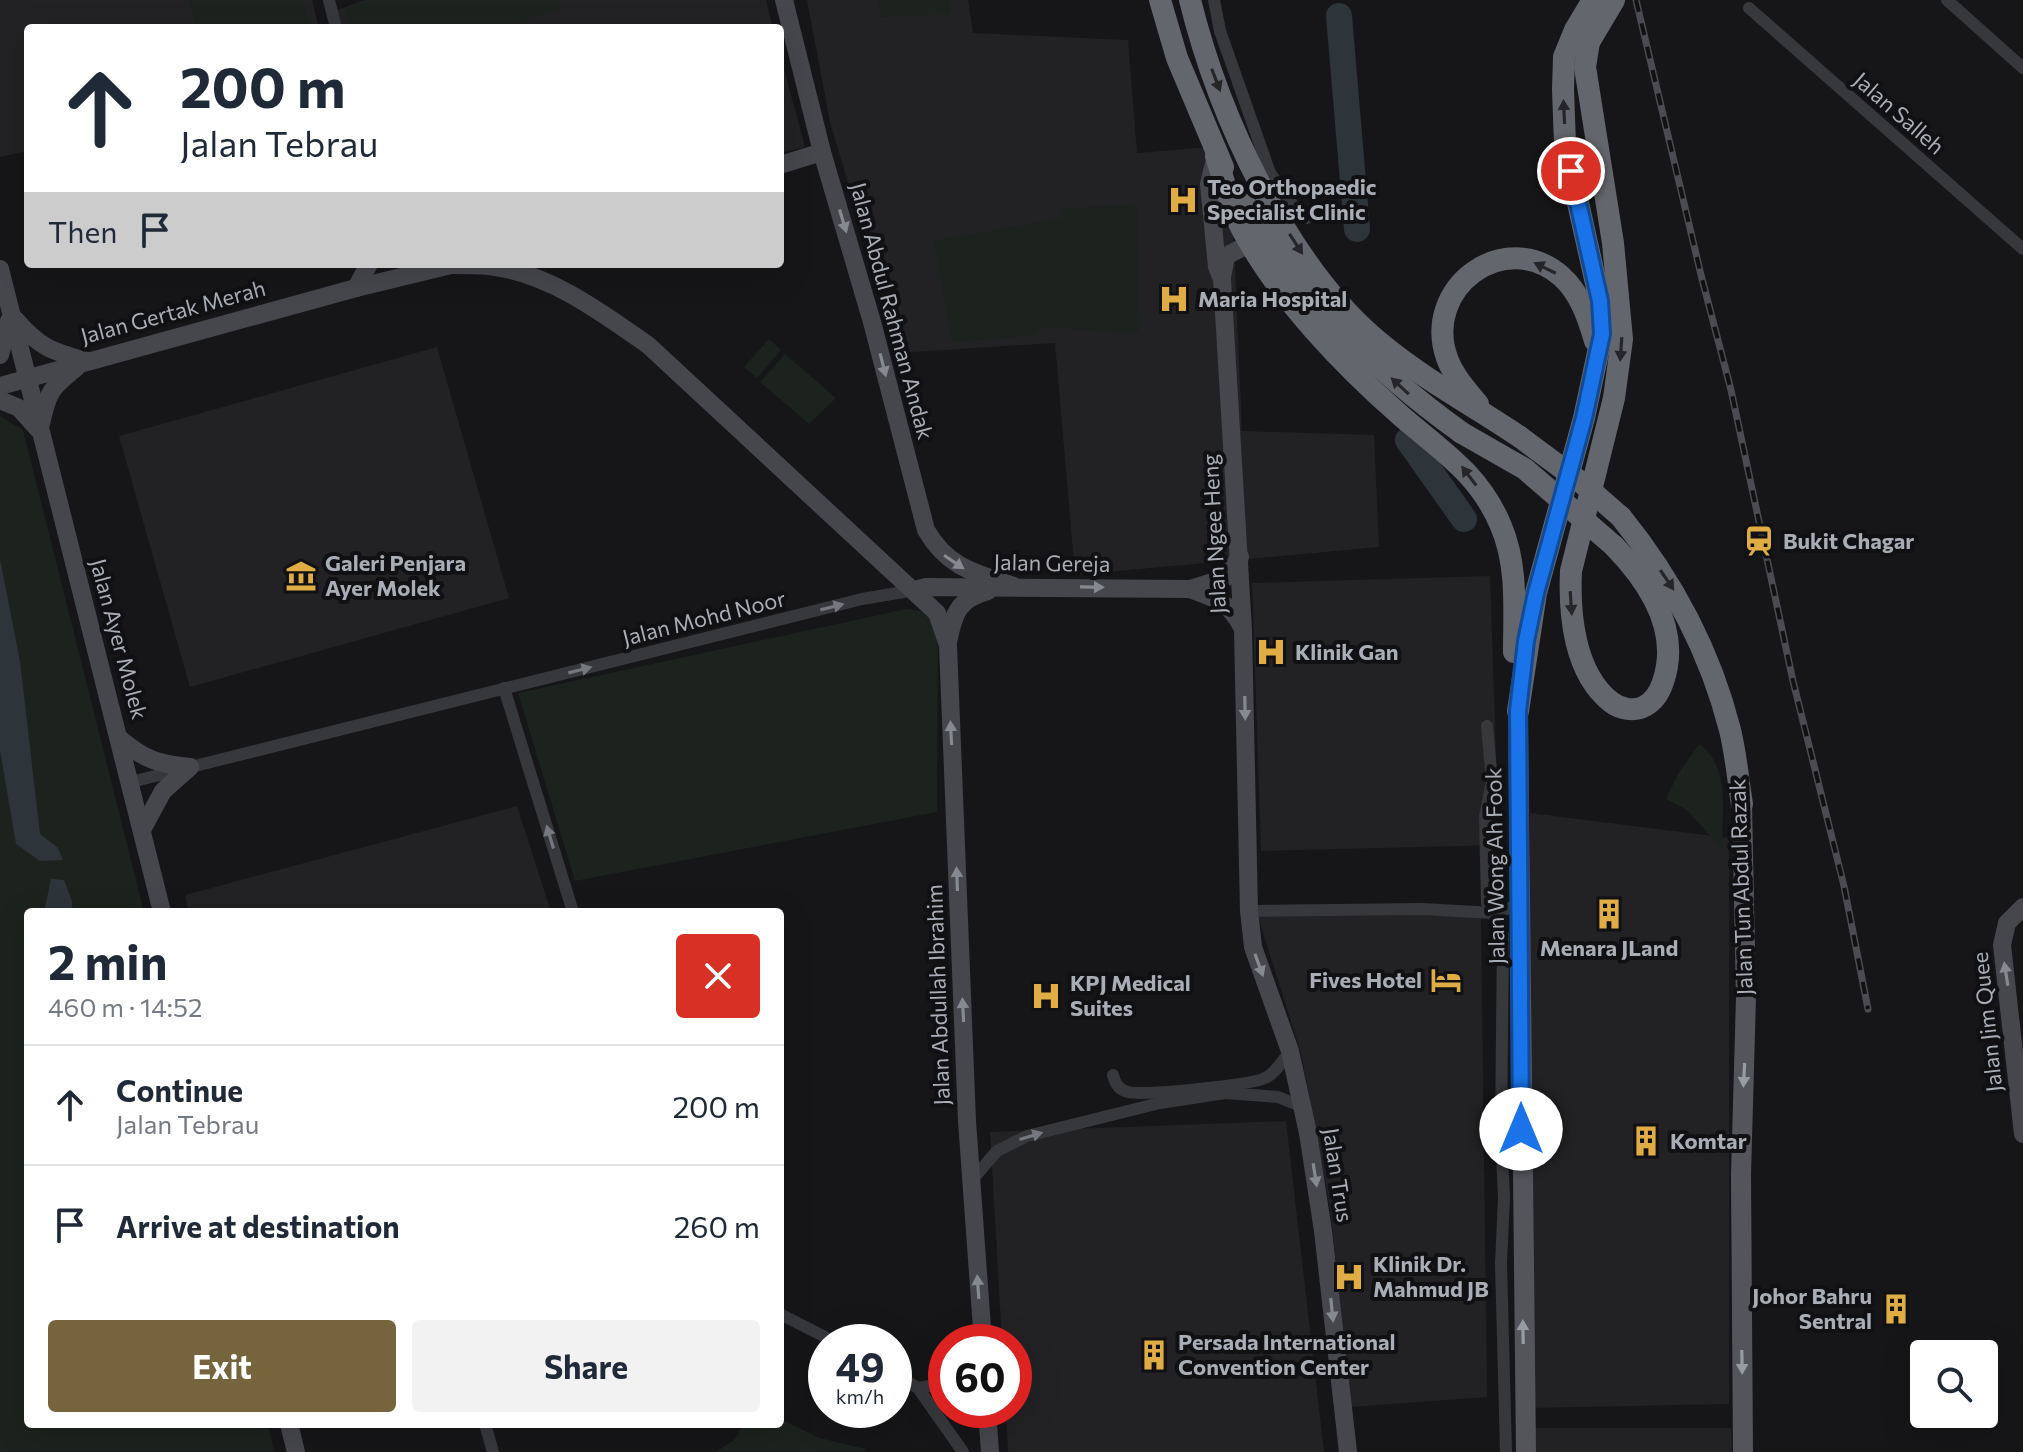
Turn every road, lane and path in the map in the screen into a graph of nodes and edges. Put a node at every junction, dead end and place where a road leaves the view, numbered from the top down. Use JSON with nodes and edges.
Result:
{"nodes":[{"id":1,"x":329,"y":0,"type":"edge"},
{"id":2,"x":784,"y":0,"type":"edge"},
{"id":3,"x":1160,"y":0,"type":"edge"},
{"id":4,"x":1190,"y":0,"type":"edge"},
{"id":5,"x":1214,"y":0,"type":"edge"},
{"id":6,"x":1593,"y":0,"type":"edge"},
{"id":7,"x":1614,"y":0,"type":"edge"},
{"id":8,"x":1947,"y":0,"type":"edge"},
{"id":9,"x":1749,"y":8,"type":"dead end"},
{"id":10,"x":335,"y":24,"type":"edge"},
{"id":11,"x":2023,"y":68,"type":"edge"},
{"id":12,"x":822,"y":152,"type":"junction"},
{"id":13,"x":1216,"y":156,"type":"junction"},
{"id":14,"x":784,"y":164,"type":"edge"},
{"id":15,"x":1307,"y":218,"type":"dead end"},
{"id":16,"x":1251,"y":243,"type":"junction"},
{"id":17,"x":2023,"y":249,"type":"edge"},
{"id":18,"x":367,"y":268,"type":"edge"},
{"id":19,"x":0,"y":269,"type":"edge"},
{"id":20,"x":521,"y":269,"type":"edge"},
{"id":21,"x":404,"y":270,"type":"edge"},
{"id":22,"x":1222,"y":279,"type":"junction"},
{"id":23,"x":356,"y":288,"type":"junction"},
{"id":24,"x":10,"y":314,"type":"junction"},
{"id":25,"x":1598,"y":354,"type":"junction"},
{"id":26,"x":0,"y":355,"type":"edge"},
{"id":27,"x":86,"y":361,"type":"junction"},
{"id":28,"x":26,"y":378,"type":"junction"},
{"id":29,"x":0,"y":386,"type":"edge"},
{"id":30,"x":0,"y":400,"type":"edge"},
{"id":31,"x":1486,"y":414,"type":"junction"},
{"id":32,"x":40,"y":431,"type":"junction"},
{"id":33,"x":1500,"y":524,"type":"junction"},
{"id":34,"x":1582,"y":527,"type":"junction"},
{"id":35,"x":1240,"y":557,"type":"junction"},
{"id":36,"x":1544,"y":558,"type":"junction"},
{"id":37,"x":1014,"y":586,"type":"junction"},
{"id":38,"x":1190,"y":589,"type":"junction"},
{"id":39,"x":915,"y":590,"type":"junction"},
{"id":40,"x":1243,"y":630,"type":"junction"},
{"id":41,"x":948,"y":645,"type":"junction"},
{"id":42,"x":504,"y":688,"type":"junction"},
{"id":43,"x":1518,"y":711,"type":"junction"},
{"id":44,"x":1487,"y":726,"type":"dead end"},
{"id":45,"x":120,"y":739,"type":"junction"},
{"id":46,"x":190,"y":767,"type":"junction"},
{"id":47,"x":131,"y":782,"type":"junction"},
{"id":48,"x":1742,"y":804,"type":"joint"},
{"id":49,"x":143,"y":828,"type":"junction"},
{"id":50,"x":1519,"y":905,"type":"junction"},
{"id":51,"x":161,"y":908,"type":"edge"},
{"id":52,"x":572,"y":908,"type":"edge"},
{"id":53,"x":2022,"y":909,"type":"edge"},
{"id":54,"x":1249,"y":911,"type":"junction"},
{"id":55,"x":1494,"y":913,"type":"junction"},
{"id":56,"x":1290,"y":1051,"type":"junction"},
{"id":57,"x":1113,"y":1075,"type":"dead end"},
{"id":58,"x":1303,"y":1107,"type":"junction"},
{"id":59,"x":2023,"y":1134,"type":"edge"},
{"id":60,"x":971,"y":1181,"type":"junction"},
{"id":61,"x":784,"y":1316,"type":"edge"},
{"id":62,"x":982,"y":1324,"type":"edge"},
{"id":63,"x":808,"y":1328,"type":"edge"},
{"id":64,"x":912,"y":1384,"type":"edge"},
{"id":65,"x":928,"y":1386,"type":"edge"},
{"id":66,"x":918,"y":1388,"type":"junction"},
{"id":67,"x":290,"y":1428,"type":"edge"},
{"id":68,"x":486,"y":1428,"type":"edge"},
{"id":69,"x":988,"y":1428,"type":"edge"},
{"id":70,"x":296,"y":1452,"type":"edge"},
{"id":71,"x":493,"y":1452,"type":"edge"},
{"id":72,"x":963,"y":1452,"type":"edge"},
{"id":73,"x":990,"y":1452,"type":"edge"},
{"id":74,"x":1348,"y":1452,"type":"edge"},
{"id":75,"x":1506,"y":1452,"type":"edge"},
{"id":76,"x":1526,"y":1452,"type":"edge"},
{"id":77,"x":1743,"y":1452,"type":"edge"}],
"edges":[{"from":1,"to":10,"type":"street"},
{"from":2,"to":12,"type":"street","name":"Jalan Abdul Rahman Andak"},
{"from":3,"to":13,"type":"highway"},
{"from":4,"to":31,"type":"highway","name":"Jalan Tun Abdul Razak","one_way":true},
{"from":5,"to":15,"type":"street"},
{"from":25,"to":6,"type":"highway","one_way":true},
{"from":7,"to":34,"type":"highway","one_way":true},
{"from":8,"to":11,"type":"street"},
{"from":9,"to":17,"type":"street","name":"Jalan Salleh"},
{"from":12,"to":14,"type":"street"},
{"from":12,"to":37,"type":"street","name":"Jalan Abdul Rahman Andak","one_way":true},
{"from":13,"to":16,"type":"highway"},
{"from":13,"to":22,"type":"street","name":"Jalan Ngee Heng"},
{"from":34,"to":13,"type":"highway","one_way":true,"bridge":true},
{"from":16,"to":22,"type":"street"},
{"from":33,"to":16,"type":"highway","one_way":true},
{"from":18,"to":23,"type":"street"},
{"from":19,"to":24,"type":"street","name":"Jalan Ayer Molek"},
{"from":20,"to":39,"type":"street"},
{"from":21,"to":23,"type":"street","name":"Jalan Gertak Merah"},
{"from":22,"to":35,"type":"street","name":"Jalan Ngee Heng"},
{"from":23,"to":27,"type":"street","name":"Jalan Gertak Merah"},
{"from":24,"to":26,"type":"street"},
{"from":24,"to":27,"type":"street"},
{"from":24,"to":28,"type":"street","name":"Jalan Ayer Molek"},
{"from":25,"to":31,"type":"highway","one_way":true},
{"from":25,"to":36,"type":"highway"},
{"from":27,"to":28,"type":"street","name":"Jalan Gertak Merah"},
{"from":27,"to":32,"type":"street"},
{"from":28,"to":29,"type":"street","name":"Jalan Gertak Merah"},
{"from":28,"to":32,"type":"street","name":"Jalan Ayer Molek"},
{"from":30,"to":32,"type":"street"},
{"from":31,"to":48,"type":"highway","name":"Jalan Tun Abdul Razak","one_way":true,"bridge":true},
{"from":32,"to":45,"type":"street","name":"Jalan Ayer Molek"},
{"from":33,"to":36,"type":"highway"},
{"from":33,"to":43,"type":"highway"},
{"from":34,"to":36,"type":"highway"},
{"from":35,"to":38,"type":"street","name":"Jalan Gereja"},
{"from":35,"to":40,"type":"street","name":"Jalan Ngee Heng"},
{"from":36,"to":43,"type":"highway"},
{"from":37,"to":38,"type":"street","name":"Jalan Gereja","one_way":true},
{"from":37,"to":39,"type":"street","name":"Jalan Gereja"},
{"from":37,"to":41,"type":"street","name":"Jalan Abdullah Ibrahim"},
{"from":38,"to":40,"type":"street","name":"Jalan Gereja"},
{"from":39,"to":41,"type":"street","name":"Jalan Abdullah Ibrahim"},
{"from":42,"to":39,"type":"street","name":"Jalan Mohd Noor","one_way":true},
{"from":40,"to":54,"type":"street","name":"Jalan Ngee Heng","one_way":true},
{"from":60,"to":41,"type":"street","name":"Jalan Abdullah Ibrahim","one_way":true},
{"from":42,"to":46,"type":"street","name":"Jalan Mohd Noor"},
{"from":52,"to":42,"type":"street","one_way":true},
{"from":43,"to":50,"type":"main road","name":"Jalan Wong Ah Fook"},
{"from":44,"to":55,"type":"street"},
{"from":45,"to":46,"type":"street"},
{"from":45,"to":47,"type":"street","name":"Jalan Ayer Molek"},
{"from":46,"to":47,"type":"street","name":"Jalan Mohd Noor"},
{"from":46,"to":49,"type":"street"},
{"from":47,"to":49,"type":"street","name":"Jalan Ayer Molek"},
{"from":48,"to":77,"type":"main road","name":"Jalan Tun Abdul Razak","one_way":true},
{"from":49,"to":51,"type":"street","name":"Jalan Ayer Molek"},
{"from":50,"to":55,"type":"street"},
{"from":76,"to":50,"type":"main road","name":"Jalan Wong Ah Fook","one_way":true},
{"from":59,"to":53,"type":"street","name":"Jalan Jim Quee","one_way":true},
{"from":54,"to":55,"type":"street"},
{"from":54,"to":56,"type":"street","name":"Jalan Trus","one_way":true},
{"from":55,"to":75,"type":"street"},
{"from":56,"to":57,"type":"street"},
{"from":56,"to":58,"type":"street","name":"Jalan Trus"},
{"from":60,"to":58,"type":"street","one_way":true},
{"from":58,"to":74,"type":"street","name":"Jalan Trus","one_way":true},
{"from":62,"to":60,"type":"street","name":"Jalan Abdullah Ibrahim","one_way":true},
{"from":61,"to":63,"type":"street"},
{"from":64,"to":66,"type":"street"},
{"from":65,"to":66,"type":"street"},
{"from":66,"to":72,"type":"street"},
{"from":67,"to":70,"type":"street"},
{"from":68,"to":71,"type":"street"},
{"from":69,"to":73,"type":"street"}]}
